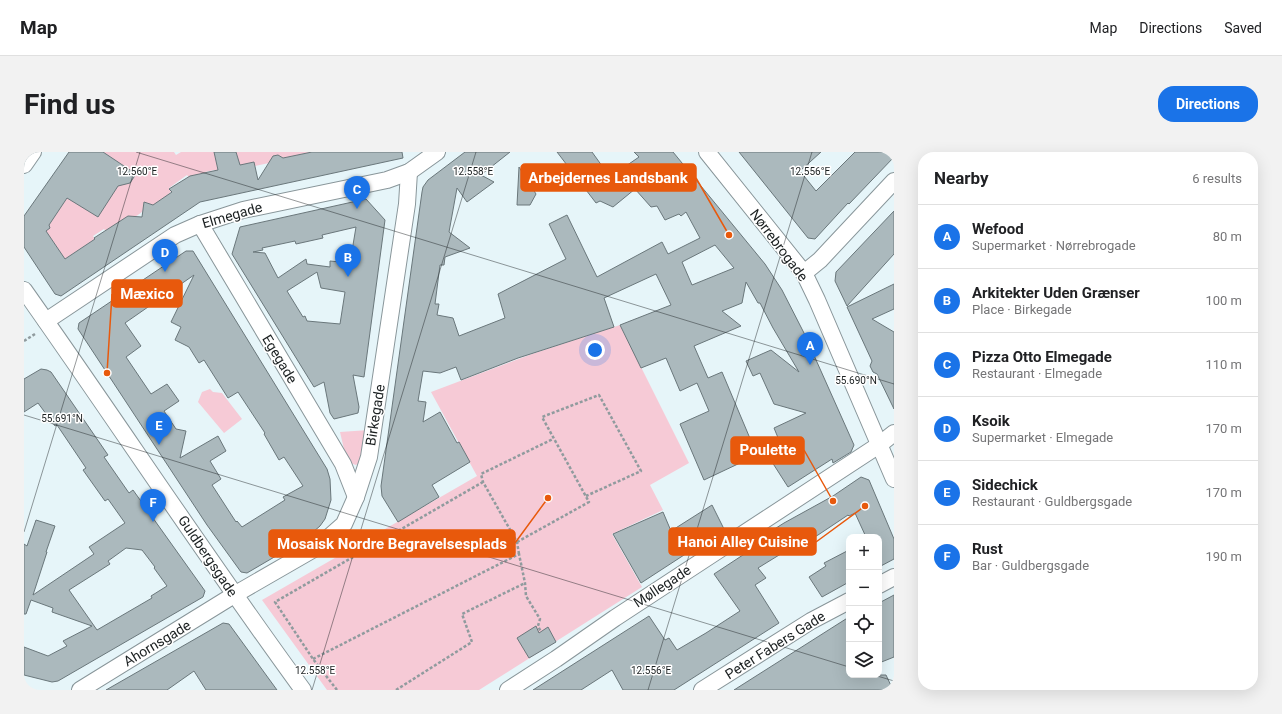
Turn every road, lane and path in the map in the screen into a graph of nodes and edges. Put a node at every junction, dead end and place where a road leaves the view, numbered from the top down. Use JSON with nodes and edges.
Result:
{"nodes":[{"id":1,"x":32,"y":152,"type":"edge"},
{"id":2,"x":436,"y":152,"type":"edge"},
{"id":3,"x":707,"y":152,"type":"edge"},
{"id":4,"x":24,"y":165,"type":"edge"},
{"id":5,"x":409,"y":172,"type":"junction"},
{"id":6,"x":894,"y":181,"type":"edge"},
{"id":7,"x":200,"y":224,"type":"junction"},
{"id":8,"x":804,"y":273,"type":"junction"},
{"id":9,"x":24,"y":290,"type":"edge"},
{"id":10,"x":46,"y":321,"type":"junction"},
{"id":11,"x":894,"y":433,"type":"edge"},
{"id":12,"x":554,"y":439,"type":"junction"},
{"id":13,"x":879,"y":445,"type":"junction"},
{"id":14,"x":894,"y":479,"type":"edge"},
{"id":15,"x":483,"y":482,"type":"junction"},
{"id":16,"x":586,"y":496,"type":"junction"},
{"id":17,"x":356,"y":497,"type":"junction"},
{"id":18,"x":517,"y":542,"type":"junction"},
{"id":19,"x":519,"y":554,"type":"junction"},
{"id":20,"x":894,"y":577,"type":"edge"},
{"id":21,"x":526,"y":583,"type":"junction"},
{"id":22,"x":882,"y":583,"type":"edge"},
{"id":23,"x":234,"y":595,"type":"junction"},
{"id":24,"x":846,"y":603,"type":"edge"},
{"id":25,"x":541,"y":632,"type":"dead end"},
{"id":26,"x":313,"y":659,"type":"junction"},
{"id":27,"x":80,"y":690,"type":"edge"},
{"id":28,"x":303,"y":690,"type":"edge"},
{"id":29,"x":337,"y":690,"type":"edge"},
{"id":30,"x":396,"y":690,"type":"edge"},
{"id":31,"x":508,"y":690,"type":"edge"},
{"id":32,"x":702,"y":690,"type":"edge"}],
"edges":[{"from":1,"to":4,"type":"street"},
{"from":2,"to":5,"type":"street","name":"Elmegade"},
{"from":3,"to":8,"type":"street","name":"Nørrebrogade"},
{"from":5,"to":7,"type":"street","name":"Elmegade"},
{"from":5,"to":17,"type":"street","name":"Birkegade"},
{"from":6,"to":8,"type":"street"},
{"from":7,"to":10,"type":"street","name":"Elmegade"},
{"from":7,"to":17,"type":"street","name":"Egegade"},
{"from":8,"to":13,"type":"street","name":"Nørrebrogade"},
{"from":9,"to":10,"type":"street","name":"Guldbergsgade"},
{"from":10,"to":23,"type":"street","name":"Guldbergsgade"},
{"from":11,"to":13,"type":"street","name":"Møllegade"},
{"from":12,"to":15,"type":"path"},
{"from":12,"to":16,"type":"path"},
{"from":12,"to":16,"type":"path"},
{"from":13,"to":14,"type":"street","name":"Nørrebrogade"},
{"from":13,"to":31,"type":"street","name":"Møllegade"},
{"from":15,"to":18,"type":"path"},
{"from":15,"to":26,"type":"path"},
{"from":16,"to":18,"type":"path"},
{"from":17,"to":23,"type":"street","name":"Birkegade"},
{"from":18,"to":19,"type":"path"},
{"from":19,"to":21,"type":"path"},
{"from":19,"to":26,"type":"path"},
{"from":20,"to":22,"type":"street"},
{"from":21,"to":25,"type":"path"},
{"from":21,"to":30,"type":"path"},
{"from":23,"to":27,"type":"street","name":"Ahornsgade"},
{"from":23,"to":28,"type":"street","name":"Guldbergsgade"},
{"from":24,"to":32,"type":"street","name":"Peter Fabers Gade"},
{"from":26,"to":29,"type":"path"}]}
